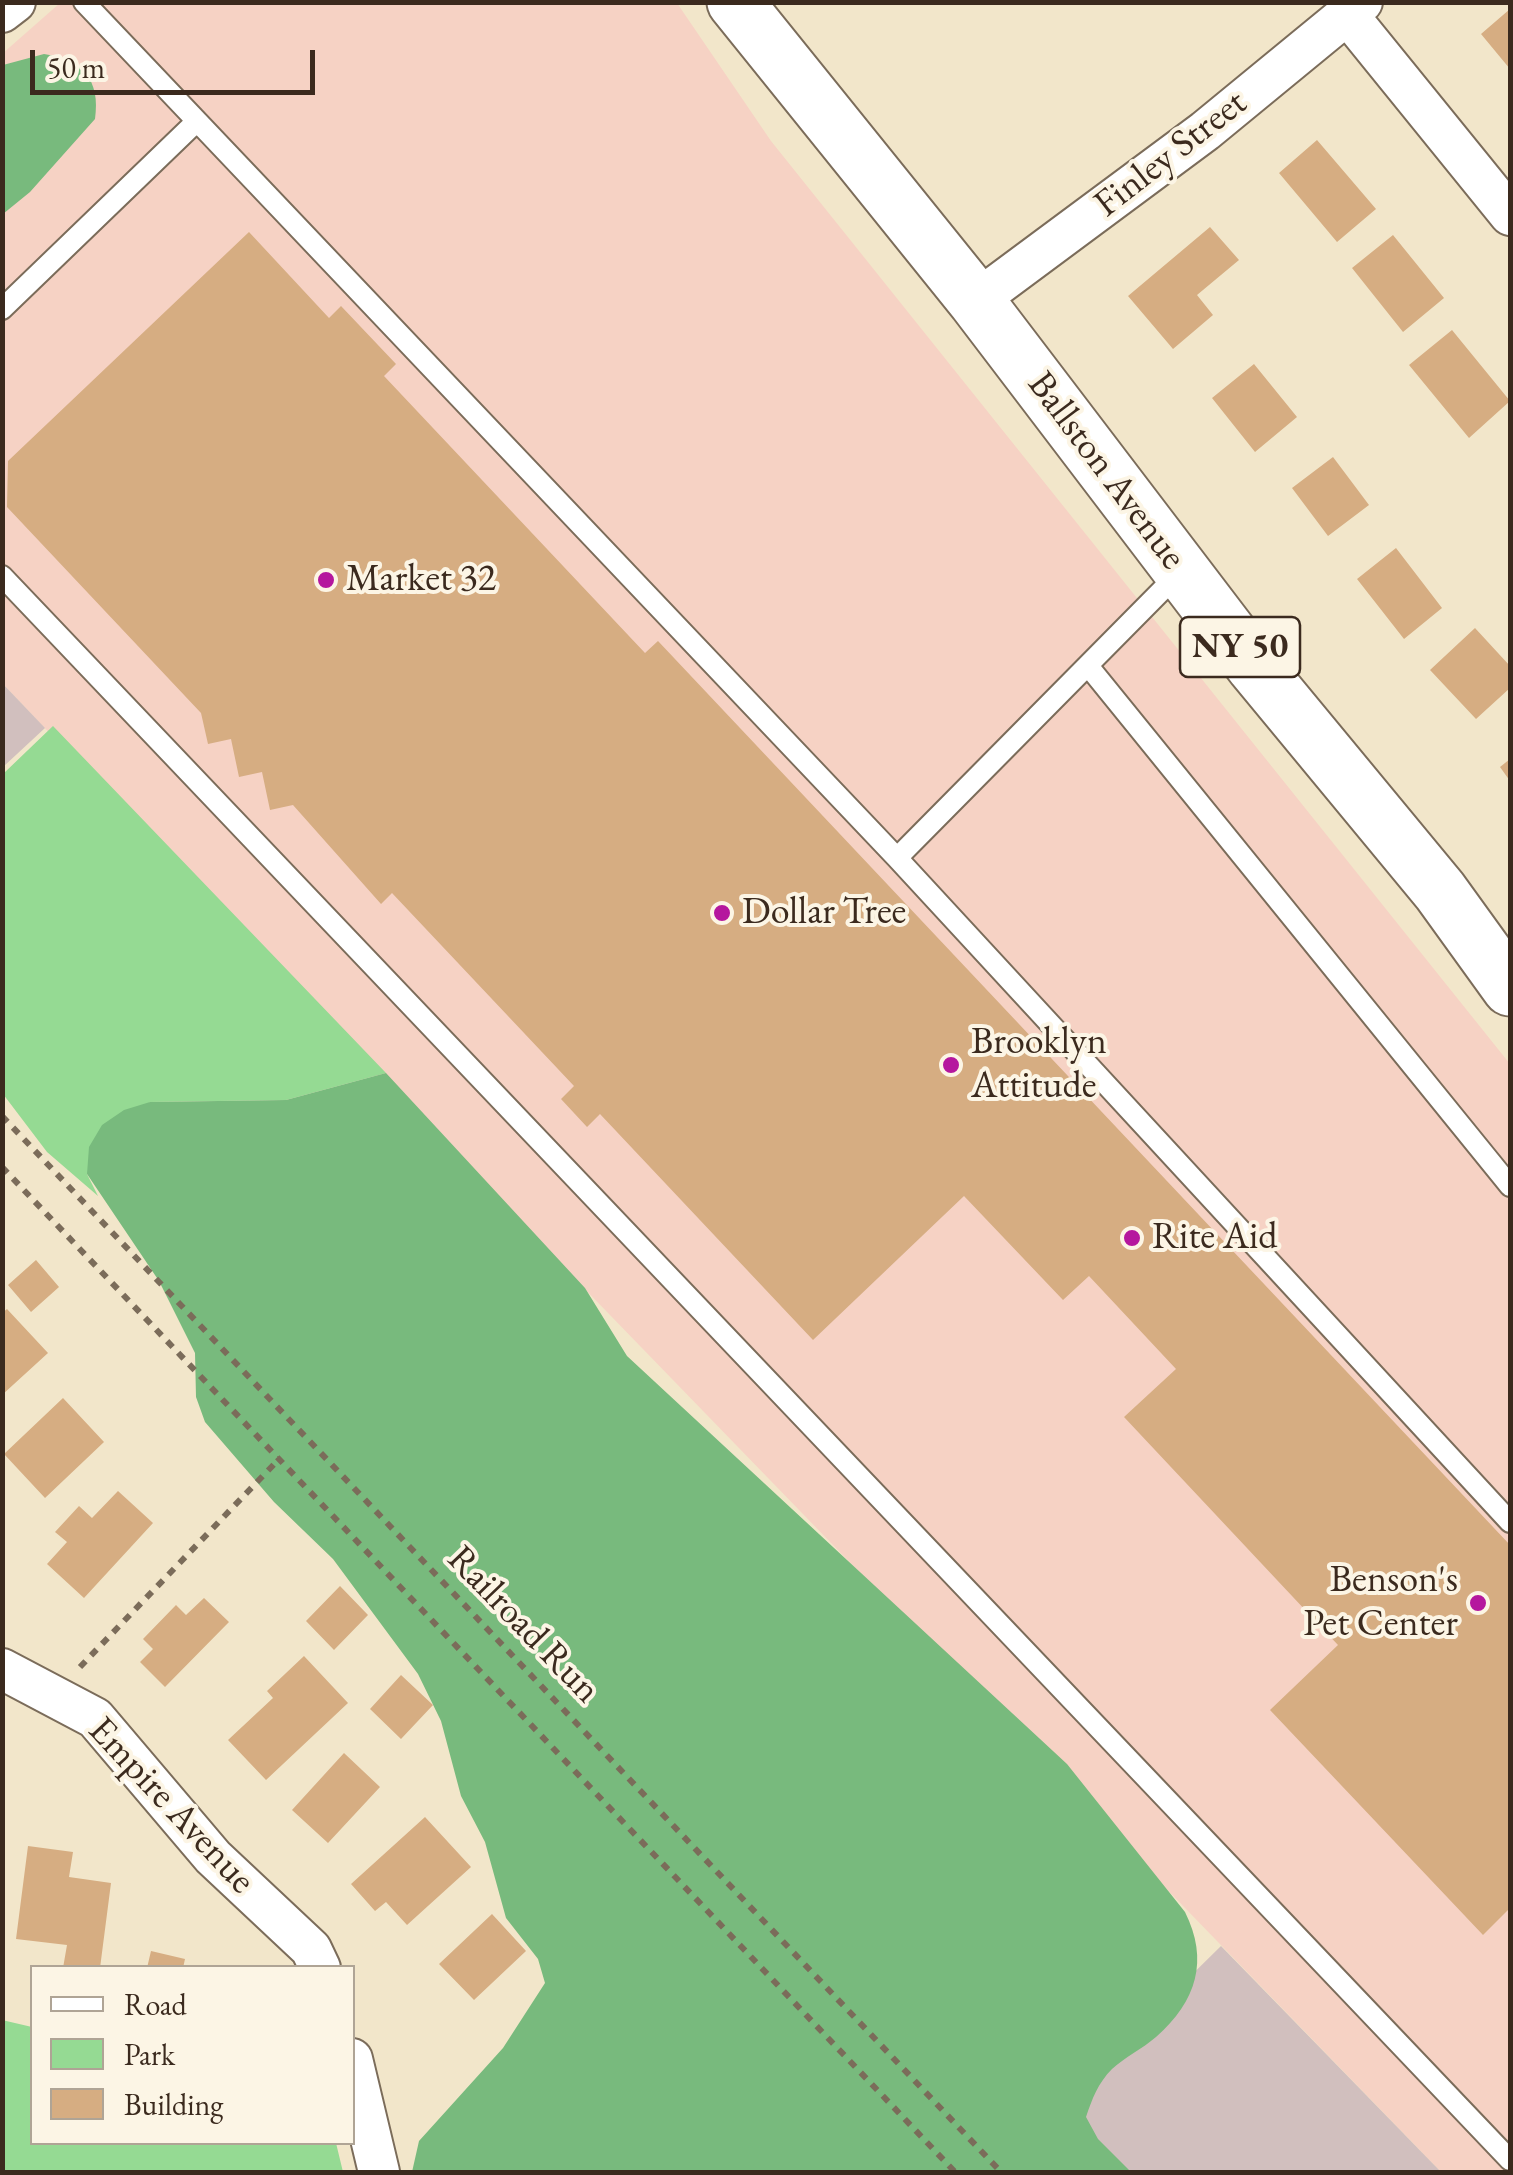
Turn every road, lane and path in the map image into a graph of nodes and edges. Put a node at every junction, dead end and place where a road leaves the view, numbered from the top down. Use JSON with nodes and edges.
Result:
{"nodes":[{"id":1,"x":15,"y":2,"type":"edge"},
{"id":2,"x":84,"y":2,"type":"edge"},
{"id":3,"x":734,"y":2,"type":"edge"},
{"id":4,"x":1354,"y":8,"type":"edge"},
{"id":5,"x":2,"y":12,"type":"edge"},
{"id":6,"x":198,"y":121,"type":"junction"},
{"id":7,"x":1510,"y":215,"type":"edge"},
{"id":8,"x":976,"y":301,"type":"junction"},
{"id":9,"x":2,"y":309,"type":"edge"},
{"id":10,"x":1181,"y":570,"type":"junction"},
{"id":11,"x":2,"y":576,"type":"edge"},
{"id":12,"x":1089,"y":667,"type":"junction"},
{"id":13,"x":897,"y":858,"type":"junction"},
{"id":14,"x":1510,"y":988,"type":"edge"},
{"id":15,"x":2,"y":1116,"type":"edge"},
{"id":16,"x":2,"y":1168,"type":"edge"},
{"id":17,"x":1510,"y":1186,"type":"edge"},
{"id":18,"x":280,"y":1458,"type":"junction"},
{"id":19,"x":1510,"y":1522,"type":"edge"},
{"id":20,"x":2,"y":1669,"type":"edge"},
{"id":21,"x":75,"y":1672,"type":"dead end"},
{"id":22,"x":319,"y":1965,"type":"edge"},
{"id":23,"x":355,"y":2071,"type":"edge"},
{"id":24,"x":1510,"y":2160,"type":"edge"},
{"id":25,"x":380,"y":2172,"type":"edge"},
{"id":26,"x":955,"y":2172,"type":"edge"},
{"id":27,"x":1001,"y":2172,"type":"edge"}],
"edges":[{"from":1,"to":5,"type":"street"},
{"from":2,"to":6,"type":"lane"},
{"from":3,"to":8,"type":"highway","name":"Ballston Avenue","number":"NY 50"},
{"from":4,"to":7,"type":"street"},
{"from":4,"to":8,"type":"street","name":"Finley Street"},
{"from":6,"to":9,"type":"lane"},
{"from":6,"to":13,"type":"lane"},
{"from":8,"to":10,"type":"highway","name":"Ballston Avenue","number":"NY 50"},
{"from":10,"to":12,"type":"lane"},
{"from":10,"to":14,"type":"highway","name":"Ballston Avenue","number":"NY 50"},
{"from":11,"to":24,"type":"lane"},
{"from":12,"to":13,"type":"lane"},
{"from":12,"to":17,"type":"lane"},
{"from":13,"to":19,"type":"lane"},
{"from":15,"to":27,"type":"path","name":"Railroad Run"},
{"from":16,"to":18,"type":"path"},
{"from":18,"to":21,"type":"path"},
{"from":18,"to":26,"type":"path"},
{"from":20,"to":22,"type":"street","name":"Empire Avenue"},
{"from":23,"to":25,"type":"street"}]}
